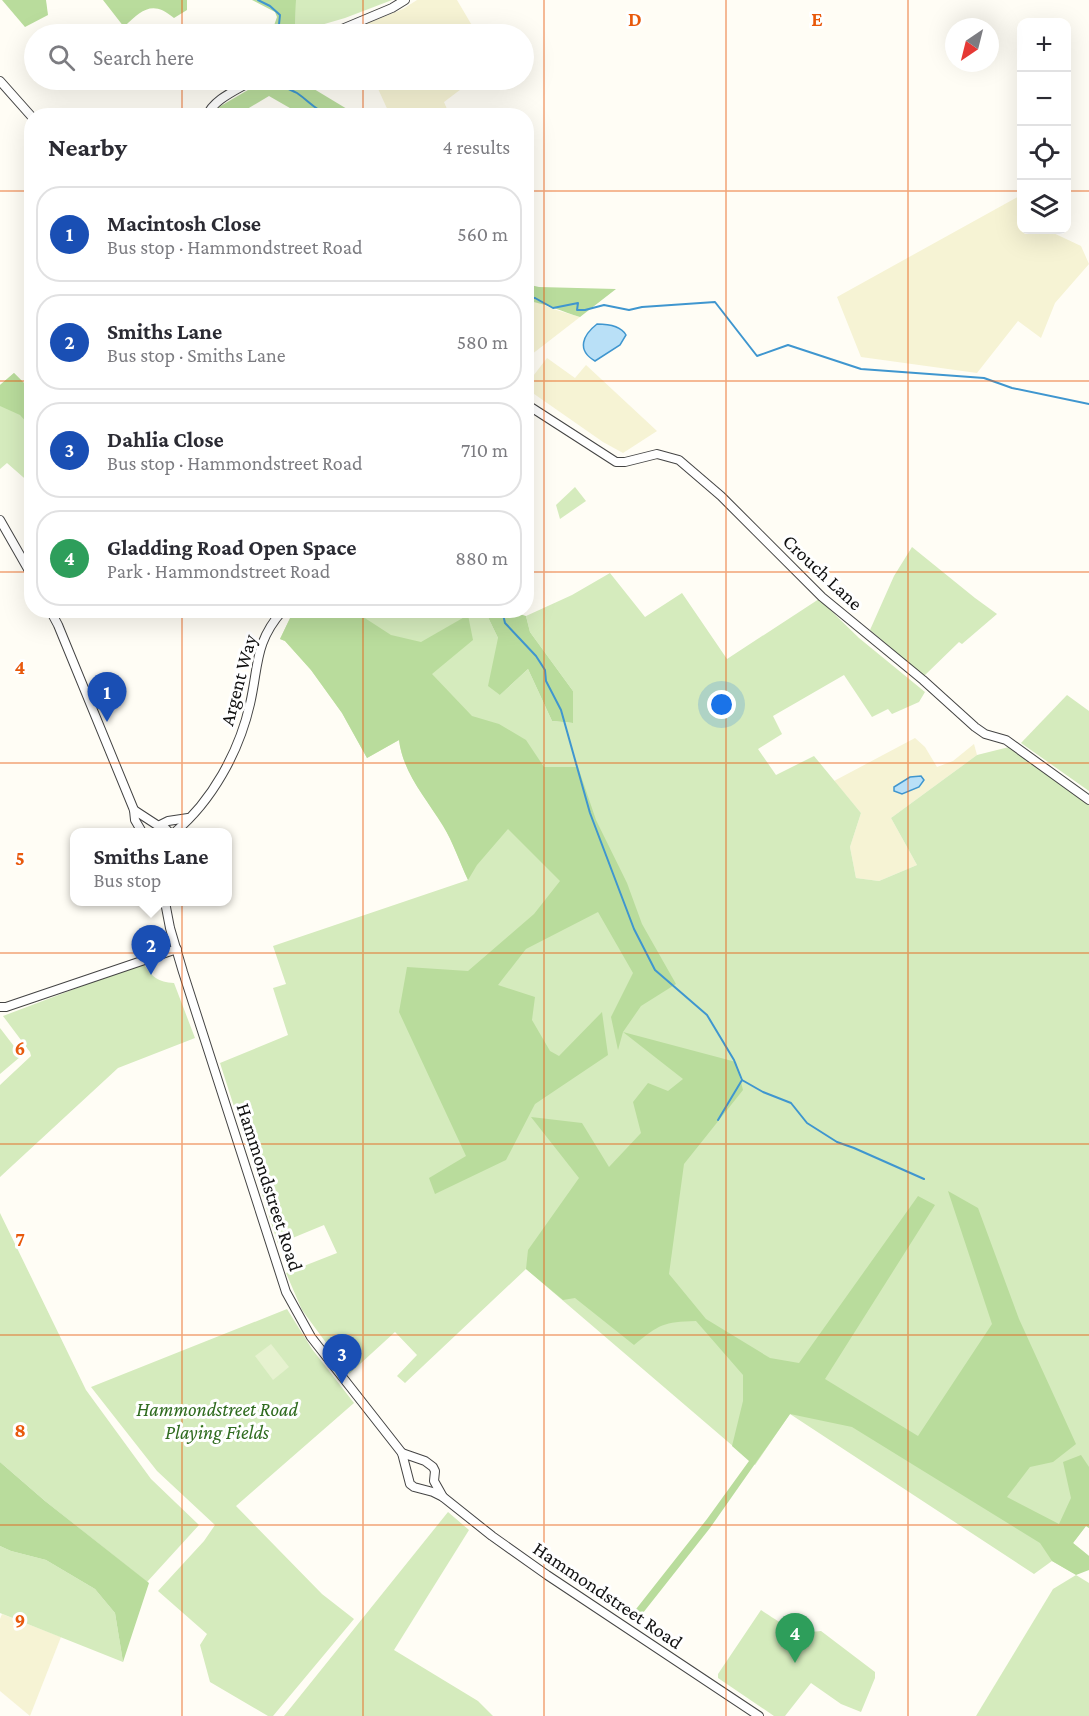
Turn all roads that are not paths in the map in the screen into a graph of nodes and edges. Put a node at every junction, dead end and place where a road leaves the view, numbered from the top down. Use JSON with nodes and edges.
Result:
{"nodes":[{"id":1,"x":405,"y":0,"type":"edge"},
{"id":2,"x":354,"y":24,"type":"edge"},
{"id":3,"x":0,"y":81,"type":"edge"},
{"id":4,"x":237,"y":90,"type":"edge"},
{"id":5,"x":24,"y":108,"type":"edge"},
{"id":6,"x":211,"y":108,"type":"edge"},
{"id":7,"x":534,"y":409,"type":"edge"},
{"id":8,"x":0,"y":520,"type":"edge"},
{"id":9,"x":24,"y":562,"type":"edge"},
{"id":10,"x":54,"y":618,"type":"edge"},
{"id":11,"x":277,"y":618,"type":"edge"},
{"id":12,"x":1089,"y":800,"type":"edge"},
{"id":13,"x":134,"y":810,"type":"junction"},
{"id":14,"x":188,"y":818,"type":"junction"},
{"id":15,"x":158,"y":825,"type":"junction"},
{"id":16,"x":140,"y":828,"type":"edge"},
{"id":17,"x":152,"y":828,"type":"edge"},
{"id":18,"x":163,"y":828,"type":"edge"},
{"id":19,"x":180,"y":828,"type":"edge"},
{"id":20,"x":166,"y":906,"type":"edge"},
{"id":21,"x":177,"y":949,"type":"junction"},
{"id":22,"x":0,"y":1007,"type":"edge"},
{"id":23,"x":402,"y":1453,"type":"junction"},
{"id":24,"x":420,"y":1460,"type":"junction"},
{"id":25,"x":407,"y":1470,"type":"junction"},
{"id":26,"x":434,"y":1481,"type":"junction"},
{"id":27,"x":423,"y":1489,"type":"junction"},
{"id":28,"x":443,"y":1497,"type":"junction"},
{"id":29,"x":759,"y":1716,"type":"edge"}],
"edges":[{"from":1,"to":2,"type":"street"},
{"from":3,"to":5,"type":"street"},
{"from":4,"to":6,"type":"street"},
{"from":7,"to":12,"type":"street","name":"Crouch Lane"},
{"from":8,"to":9,"type":"street"},
{"from":10,"to":13,"type":"street"},
{"from":11,"to":14,"type":"street","name":"Argent Way"},
{"from":13,"to":15,"type":"street"},
{"from":13,"to":16,"type":"street"},
{"from":14,"to":15,"type":"street"},
{"from":14,"to":19,"type":"street","name":"Argent Way"},
{"from":15,"to":17,"type":"street"},
{"from":15,"to":18,"type":"street"},
{"from":20,"to":21,"type":"street","name":"Hammondstreet Road"},
{"from":21,"to":22,"type":"street"},
{"from":21,"to":23,"type":"street","name":"Hammondstreet Road"},
{"from":23,"to":24,"type":"street"},
{"from":23,"to":25,"type":"street","name":"Hammondstreet Road"},
{"from":24,"to":25,"type":"street"},
{"from":24,"to":26,"type":"street","name":"Hammondstreet Road"},
{"from":25,"to":27,"type":"street","name":"Hammondstreet Road"},
{"from":26,"to":27,"type":"street"},
{"from":26,"to":28,"type":"street","name":"Hammondstreet Road"},
{"from":27,"to":28,"type":"street","name":"Hammondstreet Road"},
{"from":28,"to":29,"type":"street","name":"Hammondstreet Road"}]}
